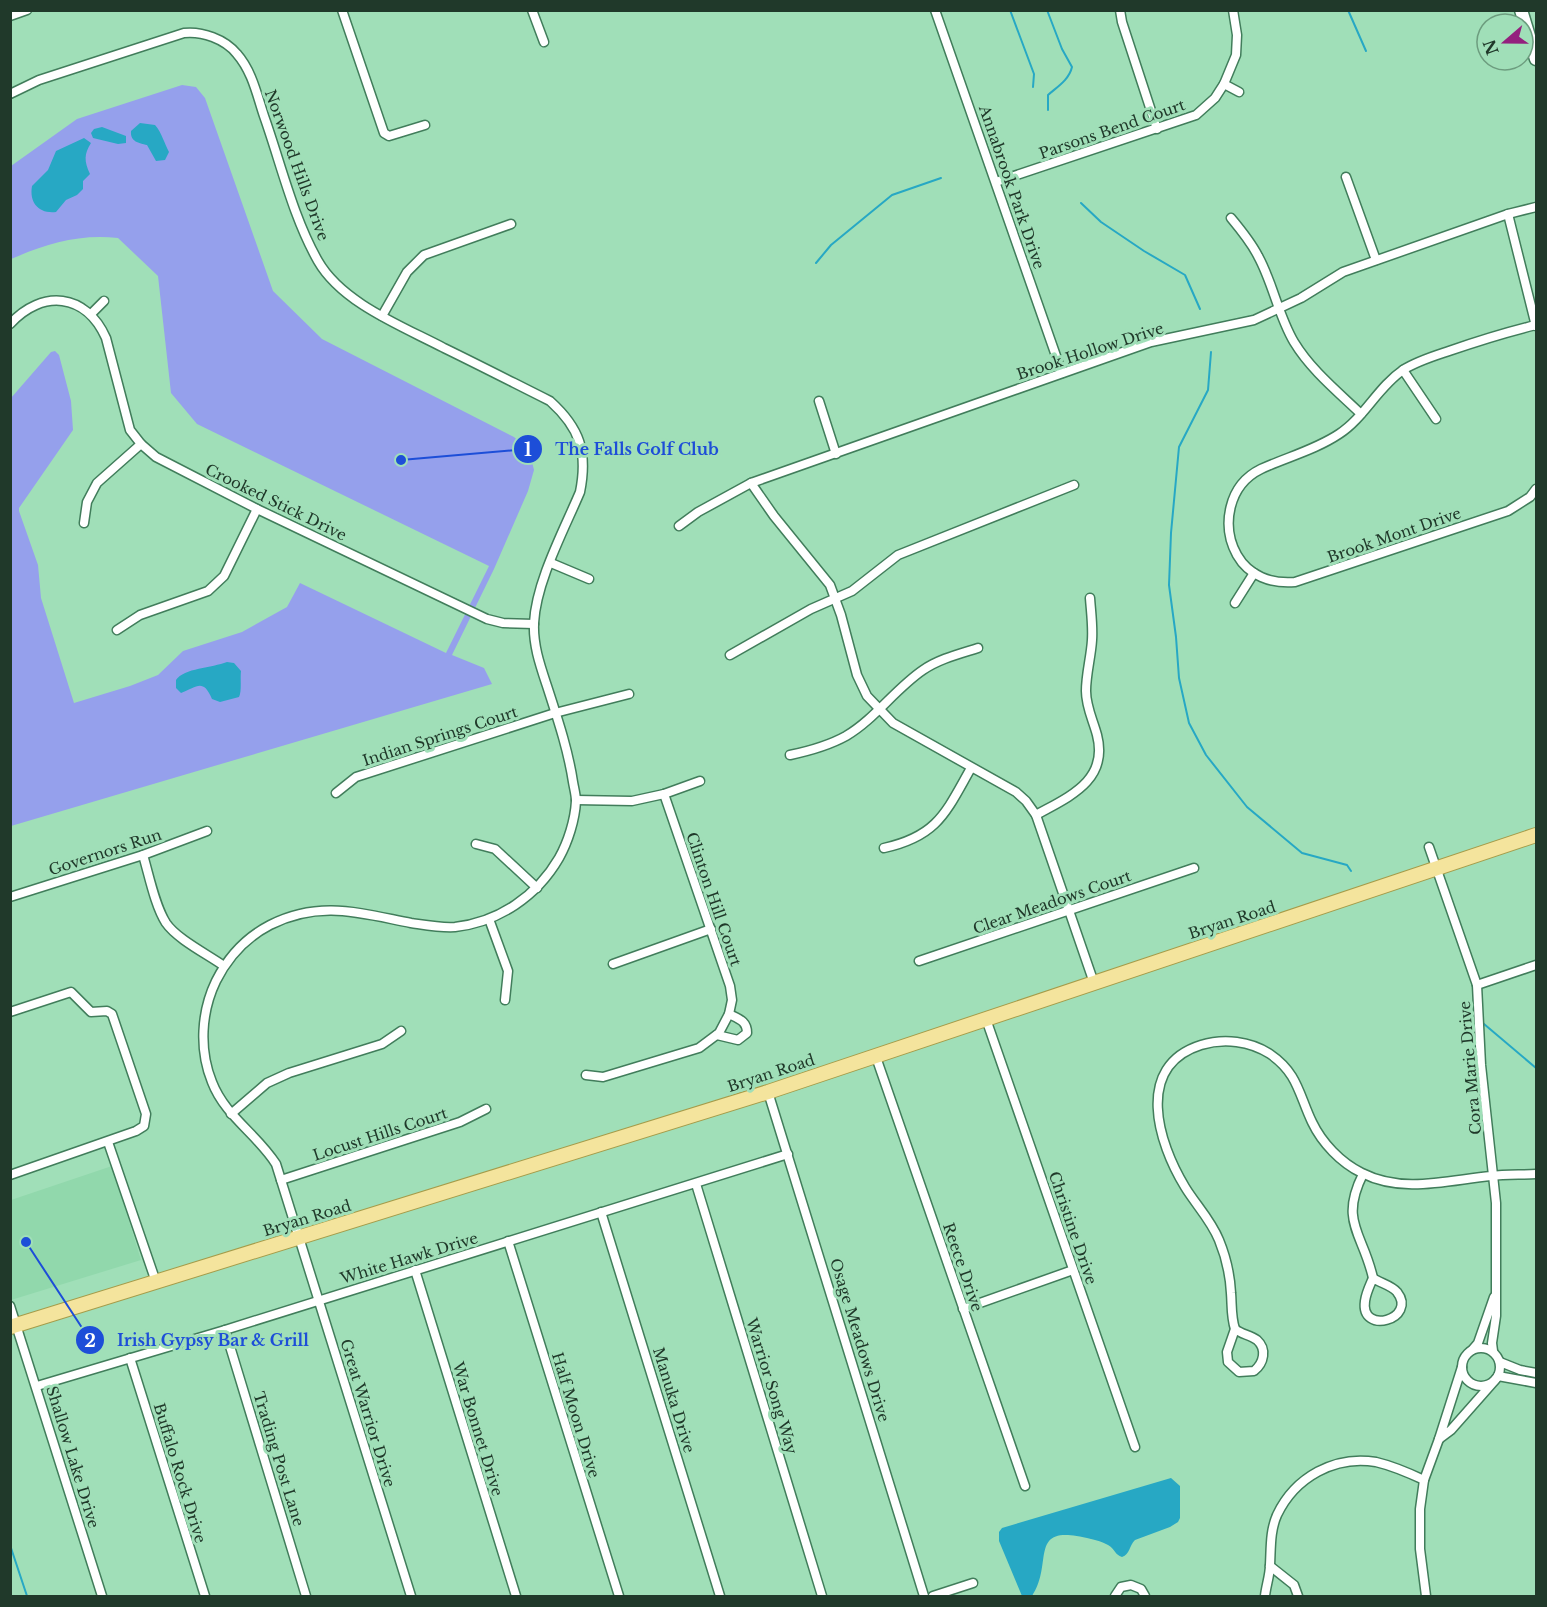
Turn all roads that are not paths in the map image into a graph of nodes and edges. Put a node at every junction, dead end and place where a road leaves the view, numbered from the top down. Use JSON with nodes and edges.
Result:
{"nodes":[{"id":1,"x":27,"y":10,"type":"edge"},
{"id":2,"x":342,"y":10,"type":"edge"},
{"id":3,"x":532,"y":10,"type":"edge"},
{"id":4,"x":935,"y":10,"type":"edge"},
{"id":5,"x":1120,"y":10,"type":"edge"},
{"id":6,"x":1233,"y":10,"type":"edge"},
{"id":7,"x":1521,"y":10,"type":"edge"},
{"id":8,"x":10,"y":16,"type":"edge"},
{"id":9,"x":543,"y":42,"type":"dead end"},
{"id":10,"x":1536,"y":59,"type":"edge"},
{"id":11,"x":1224,"y":84,"type":"junction"},
{"id":12,"x":1239,"y":92,"type":"dead end"},
{"id":13,"x":10,"y":94,"type":"edge"},
{"id":14,"x":425,"y":125,"type":"dead end"},
{"id":15,"x":1157,"y":129,"type":"junction"},
{"id":16,"x":1346,"y":177,"type":"dead end"},
{"id":17,"x":996,"y":182,"type":"junction"},
{"id":18,"x":1536,"y":207,"type":"edge"},
{"id":19,"x":1508,"y":214,"type":"junction"},
{"id":20,"x":1231,"y":218,"type":"dead end"},
{"id":21,"x":511,"y":224,"type":"dead end"},
{"id":22,"x":1376,"y":260,"type":"junction"},
{"id":23,"x":104,"y":301,"type":"dead end"},
{"id":24,"x":1279,"y":309,"type":"junction"},
{"id":25,"x":91,"y":314,"type":"junction"},
{"id":26,"x":382,"y":316,"type":"junction"},
{"id":27,"x":10,"y":324,"type":"edge"},
{"id":28,"x":1536,"y":326,"type":"edge"},
{"id":29,"x":1403,"y":370,"type":"junction"},
{"id":30,"x":1062,"y":373,"type":"junction"},
{"id":31,"x":819,"y":401,"type":"dead end"},
{"id":32,"x":1361,"y":414,"type":"junction"},
{"id":33,"x":1436,"y":419,"type":"dead end"},
{"id":34,"x":141,"y":444,"type":"junction"},
{"id":35,"x":836,"y":454,"type":"junction"},
{"id":36,"x":751,"y":483,"type":"junction"},
{"id":37,"x":1074,"y":485,"type":"dead end"},
{"id":38,"x":1536,"y":489,"type":"edge"},
{"id":39,"x":257,"y":509,"type":"junction"},
{"id":40,"x":84,"y":523,"type":"dead end"},
{"id":41,"x":679,"y":526,"type":"dead end"},
{"id":42,"x":551,"y":563,"type":"junction"},
{"id":43,"x":1254,"y":573,"type":"junction"},
{"id":44,"x":589,"y":579,"type":"dead end"},
{"id":45,"x":836,"y":598,"type":"junction"},
{"id":46,"x":1090,"y":598,"type":"dead end"},
{"id":47,"x":1235,"y":603,"type":"dead end"},
{"id":48,"x":534,"y":624,"type":"junction"},
{"id":49,"x":117,"y":630,"type":"dead end"},
{"id":50,"x":978,"y":648,"type":"dead end"},
{"id":51,"x":730,"y":655,"type":"dead end"},
{"id":52,"x":629,"y":694,"type":"dead end"},
{"id":53,"x":879,"y":709,"type":"junction"},
{"id":54,"x":555,"y":713,"type":"junction"},
{"id":55,"x":790,"y":755,"type":"dead end"},
{"id":56,"x":971,"y":768,"type":"junction"},
{"id":57,"x":700,"y":781,"type":"dead end"},
{"id":58,"x":336,"y":793,"type":"dead end"},
{"id":59,"x":664,"y":794,"type":"junction"},
{"id":60,"x":576,"y":800,"type":"junction"},
{"id":61,"x":1036,"y":815,"type":"junction"},
{"id":62,"x":207,"y":831,"type":"dead end"},
{"id":63,"x":1536,"y":835,"type":"edge"},
{"id":64,"x":476,"y":844,"type":"dead end"},
{"id":65,"x":1429,"y":847,"type":"dead end"},
{"id":66,"x":884,"y":848,"type":"dead end"},
{"id":67,"x":143,"y":855,"type":"junction"},
{"id":68,"x":1194,"y":868,"type":"dead end"},
{"id":69,"x":1437,"y":868,"type":"junction"},
{"id":70,"x":537,"y":888,"type":"junction"},
{"id":71,"x":10,"y":897,"type":"edge"},
{"id":72,"x":1069,"y":910,"type":"junction"},
{"id":73,"x":489,"y":919,"type":"junction"},
{"id":74,"x":711,"y":929,"type":"junction"},
{"id":75,"x":919,"y":961,"type":"dead end"},
{"id":76,"x":613,"y":964,"type":"dead end"},
{"id":77,"x":1536,"y":965,"type":"edge"},
{"id":78,"x":224,"y":966,"type":"junction"},
{"id":79,"x":1094,"y":983,"type":"junction"},
{"id":80,"x":1477,"y":985,"type":"junction"},
{"id":81,"x":506,"y":1000,"type":"dead end"},
{"id":82,"x":10,"y":1012,"type":"edge"},
{"id":83,"x":729,"y":1014,"type":"junction"},
{"id":84,"x":986,"y":1019,"type":"junction"},
{"id":85,"x":401,"y":1031,"type":"dead end"},
{"id":86,"x":717,"y":1035,"type":"junction"},
{"id":87,"x":876,"y":1057,"type":"junction"},
{"id":88,"x":586,"y":1075,"type":"dead end"},
{"id":89,"x":768,"y":1092,"type":"junction"},
{"id":90,"x":486,"y":1109,"type":"dead end"},
{"id":91,"x":231,"y":1114,"type":"junction"},
{"id":92,"x":108,"y":1142,"type":"junction"},
{"id":93,"x":788,"y":1154,"type":"junction"},
{"id":94,"x":1363,"y":1174,"type":"junction"},
{"id":95,"x":1536,"y":1174,"type":"edge"},
{"id":96,"x":10,"y":1175,"type":"edge"},
{"id":97,"x":1493,"y":1175,"type":"junction"},
{"id":98,"x":281,"y":1180,"type":"junction"},
{"id":99,"x":696,"y":1184,"type":"junction"},
{"id":100,"x":601,"y":1212,"type":"junction"},
{"id":101,"x":299,"y":1238,"type":"junction"},
{"id":102,"x":508,"y":1242,"type":"junction"},
{"id":103,"x":415,"y":1270,"type":"junction"},
{"id":104,"x":1073,"y":1270,"type":"junction"},
{"id":105,"x":1373,"y":1278,"type":"junction"},
{"id":106,"x":156,"y":1282,"type":"junction"},
{"id":107,"x":1495,"y":1294,"type":"junction"},
{"id":108,"x":318,"y":1300,"type":"junction"},
{"id":109,"x":10,"y":1306,"type":"edge"},
{"id":110,"x":963,"y":1309,"type":"junction"},
{"id":111,"x":14,"y":1326,"type":"edge"},
{"id":112,"x":1235,"y":1329,"type":"junction"},
{"id":113,"x":225,"y":1330,"type":"junction"},
{"id":114,"x":1472,"y":1350,"type":"junction"},
{"id":115,"x":1493,"y":1351,"type":"junction"},
{"id":116,"x":130,"y":1358,"type":"junction"},
{"id":117,"x":1500,"y":1362,"type":"junction"},
{"id":118,"x":1462,"y":1367,"type":"junction"},
{"id":119,"x":1536,"y":1373,"type":"edge"},
{"id":120,"x":1497,"y":1378,"type":"junction"},
{"id":121,"x":1536,"y":1383,"type":"edge"},
{"id":122,"x":37,"y":1386,"type":"junction"},
{"id":123,"x":1439,"y":1439,"type":"junction"},
{"id":124,"x":1135,"y":1447,"type":"dead end"},
{"id":125,"x":1424,"y":1480,"type":"junction"},
{"id":126,"x":1025,"y":1486,"type":"dead end"},
{"id":127,"x":1270,"y":1566,"type":"junction"},
{"id":128,"x":973,"y":1583,"type":"dead end"},
{"id":129,"x":102,"y":1596,"type":"edge"},
{"id":130,"x":205,"y":1596,"type":"edge"},
{"id":131,"x":306,"y":1596,"type":"edge"},
{"id":132,"x":411,"y":1596,"type":"edge"},
{"id":133,"x":516,"y":1596,"type":"edge"},
{"id":134,"x":619,"y":1596,"type":"edge"},
{"id":135,"x":720,"y":1596,"type":"edge"},
{"id":136,"x":822,"y":1596,"type":"edge"},
{"id":137,"x":924,"y":1596,"type":"edge"},
{"id":138,"x":933,"y":1596,"type":"edge"},
{"id":139,"x":1115,"y":1596,"type":"edge"},
{"id":140,"x":1145,"y":1596,"type":"edge"},
{"id":141,"x":1265,"y":1596,"type":"edge"},
{"id":142,"x":1298,"y":1596,"type":"edge"},
{"id":143,"x":1426,"y":1596,"type":"edge"}],
"edges":[{"from":1,"to":8,"type":"street"},
{"from":2,"to":14,"type":"street"},
{"from":3,"to":9,"type":"street"},
{"from":4,"to":17,"type":"street","name":"Annabrook Park Drive"},
{"from":5,"to":15,"type":"street"},
{"from":6,"to":11,"type":"street","name":"Parsons Bend Court"},
{"from":7,"to":10,"type":"main road"},
{"from":11,"to":12,"type":"street"},
{"from":11,"to":15,"type":"street","name":"Parsons Bend Court"},
{"from":13,"to":26,"type":"street","name":"Norwood Hills Drive"},
{"from":15,"to":17,"type":"street","name":"Parsons Bend Court"},
{"from":16,"to":22,"type":"street"},
{"from":17,"to":30,"type":"street","name":"Annabrook Park Drive"},
{"from":18,"to":19,"type":"street","name":"Brook Hollow Drive"},
{"from":19,"to":22,"type":"street","name":"Brook Hollow Drive"},
{"from":19,"to":28,"type":"street"},
{"from":20,"to":24,"type":"street"},
{"from":21,"to":26,"type":"street"},
{"from":22,"to":24,"type":"street","name":"Brook Hollow Drive"},
{"from":23,"to":25,"type":"street"},
{"from":24,"to":30,"type":"street","name":"Brook Hollow Drive"},
{"from":24,"to":32,"type":"street"},
{"from":25,"to":27,"type":"street"},
{"from":25,"to":34,"type":"street","name":"Crooked Stick Drive"},
{"from":26,"to":42,"type":"street","name":"Norwood Hills Drive"},
{"from":28,"to":29,"type":"street"},
{"from":29,"to":32,"type":"street"},
{"from":29,"to":33,"type":"street"},
{"from":30,"to":35,"type":"street","name":"Brook Hollow Drive"},
{"from":31,"to":35,"type":"street"},
{"from":32,"to":43,"type":"street"},
{"from":34,"to":39,"type":"street","name":"Crooked Stick Drive"},
{"from":34,"to":40,"type":"street"},
{"from":35,"to":36,"type":"street","name":"Brook Hollow Drive"},
{"from":36,"to":41,"type":"street","name":"Brook Hollow Drive"},
{"from":36,"to":45,"type":"street"},
{"from":37,"to":45,"type":"street"},
{"from":38,"to":43,"type":"street","name":"Brook Mont Drive"},
{"from":39,"to":48,"type":"street","name":"Crooked Stick Drive"},
{"from":39,"to":49,"type":"street"},
{"from":42,"to":44,"type":"street"},
{"from":42,"to":48,"type":"street","name":"Norwood Hills Drive"},
{"from":43,"to":47,"type":"street"},
{"from":45,"to":51,"type":"street"},
{"from":45,"to":53,"type":"street"},
{"from":46,"to":61,"type":"street"},
{"from":48,"to":54,"type":"street","name":"Norwood Hills Drive"},
{"from":50,"to":53,"type":"street"},
{"from":52,"to":54,"type":"street","name":"Indian Springs Court"},
{"from":53,"to":55,"type":"street"},
{"from":53,"to":56,"type":"street"},
{"from":54,"to":58,"type":"street","name":"Indian Springs Court"},
{"from":54,"to":60,"type":"street","name":"Norwood Hills Drive"},
{"from":56,"to":61,"type":"street"},
{"from":56,"to":66,"type":"street"},
{"from":57,"to":59,"type":"street"},
{"from":59,"to":60,"type":"street"},
{"from":59,"to":74,"type":"street","name":"Clinton Hill Court"},
{"from":60,"to":70,"type":"street","name":"Norwood Hills Drive"},
{"from":61,"to":72,"type":"street"},
{"from":62,"to":67,"type":"street","name":"Governors Run"},
{"from":63,"to":69,"type":"main road","name":"Bryan Road"},
{"from":64,"to":70,"type":"street"},
{"from":65,"to":69,"type":"street","name":"Cora Marie Drive"},
{"from":67,"to":71,"type":"street","name":"Governors Run"},
{"from":67,"to":78,"type":"street"},
{"from":68,"to":72,"type":"street","name":"Clear Meadows Court"},
{"from":69,"to":79,"type":"main road","name":"Bryan Road"},
{"from":69,"to":80,"type":"street","name":"Cora Marie Drive"},
{"from":70,"to":73,"type":"street","name":"Norwood Hills Drive"},
{"from":72,"to":75,"type":"street","name":"Clear Meadows Court"},
{"from":72,"to":79,"type":"street"},
{"from":73,"to":78,"type":"street","name":"Norwood Hills Drive"},
{"from":73,"to":81,"type":"street"},
{"from":74,"to":76,"type":"street"},
{"from":74,"to":83,"type":"street","name":"Clinton Hill Court"},
{"from":77,"to":80,"type":"street"},
{"from":78,"to":91,"type":"street","name":"Norwood Hills Drive"},
{"from":79,"to":84,"type":"main road","name":"Bryan Road"},
{"from":80,"to":97,"type":"street","name":"Cora Marie Drive"},
{"from":82,"to":92,"type":"street"},
{"from":83,"to":86,"type":"street","name":"Clinton Hill Court"},
{"from":83,"to":86,"type":"street"},
{"from":84,"to":87,"type":"main road","name":"Bryan Road"},
{"from":84,"to":104,"type":"street","name":"Christine Drive"},
{"from":85,"to":91,"type":"street"},
{"from":86,"to":88,"type":"street","name":"Clinton Hill Court"},
{"from":87,"to":89,"type":"main road","name":"Bryan Road"},
{"from":87,"to":110,"type":"street","name":"Reece Drive"},
{"from":89,"to":93,"type":"street","name":"Osage Meadows Drive"},
{"from":89,"to":101,"type":"main road","name":"Bryan Road"},
{"from":90,"to":98,"type":"street","name":"Locust Hills Court"},
{"from":91,"to":98,"type":"street","name":"Norwood Hills Drive"},
{"from":92,"to":96,"type":"street"},
{"from":92,"to":106,"type":"street"},
{"from":93,"to":99,"type":"street","name":"White Hawk Drive"},
{"from":93,"to":137,"type":"street","name":"Osage Meadows Drive"},
{"from":94,"to":97,"type":"street"},
{"from":94,"to":105,"type":"street"},
{"from":94,"to":112,"type":"street"},
{"from":95,"to":97,"type":"street"},
{"from":97,"to":107,"type":"street","name":"Cora Marie Drive"},
{"from":98,"to":101,"type":"street","name":"Norwood Hills Drive"},
{"from":99,"to":100,"type":"street","name":"White Hawk Drive"},
{"from":99,"to":136,"type":"street","name":"Warrior Song Way"},
{"from":100,"to":102,"type":"street","name":"White Hawk Drive"},
{"from":100,"to":135,"type":"street","name":"Manuka Drive"},
{"from":101,"to":106,"type":"main road","name":"Bryan Road"},
{"from":101,"to":108,"type":"street","name":"Great Warrior Drive"},
{"from":102,"to":103,"type":"street","name":"White Hawk Drive"},
{"from":102,"to":134,"type":"street","name":"Half Moon Drive"},
{"from":103,"to":108,"type":"street","name":"White Hawk Drive"},
{"from":103,"to":133,"type":"street","name":"War Bonnet Drive"},
{"from":104,"to":110,"type":"street"},
{"from":104,"to":124,"type":"street","name":"Christine Drive"},
{"from":105,"to":105,"type":"street"},
{"from":106,"to":111,"type":"main road","name":"Bryan Road"},
{"from":107,"to":114,"type":"street","name":"Cora Marie Drive"},
{"from":107,"to":115,"type":"street","name":"Cora Marie Drive"},
{"from":108,"to":113,"type":"street","name":"White Hawk Drive"},
{"from":108,"to":132,"type":"street","name":"Great Warrior Drive"},
{"from":109,"to":111,"type":"street","name":"Shallow Lake Drive"},
{"from":110,"to":126,"type":"street","name":"Reece Drive"},
{"from":111,"to":122,"type":"street","name":"Shallow Lake Drive"},
{"from":112,"to":112,"type":"street"},
{"from":113,"to":116,"type":"street","name":"White Hawk Drive"},
{"from":113,"to":131,"type":"street","name":"Trading Post Lane"},
{"from":114,"to":115,"type":"street"},
{"from":114,"to":118,"type":"street"},
{"from":115,"to":117,"type":"street"},
{"from":116,"to":122,"type":"street","name":"White Hawk Drive"},
{"from":116,"to":130,"type":"street","name":"Buffalo Rock Drive"},
{"from":117,"to":119,"type":"street"},
{"from":117,"to":120,"type":"street"},
{"from":118,"to":120,"type":"street"},
{"from":118,"to":123,"type":"street"},
{"from":120,"to":121,"type":"street"},
{"from":120,"to":123,"type":"street"},
{"from":122,"to":129,"type":"street","name":"Shallow Lake Drive"},
{"from":123,"to":125,"type":"street"},
{"from":125,"to":127,"type":"street"},
{"from":125,"to":143,"type":"street"},
{"from":127,"to":141,"type":"street"},
{"from":127,"to":142,"type":"street"},
{"from":128,"to":138,"type":"street"},
{"from":139,"to":140,"type":"street"}]}
